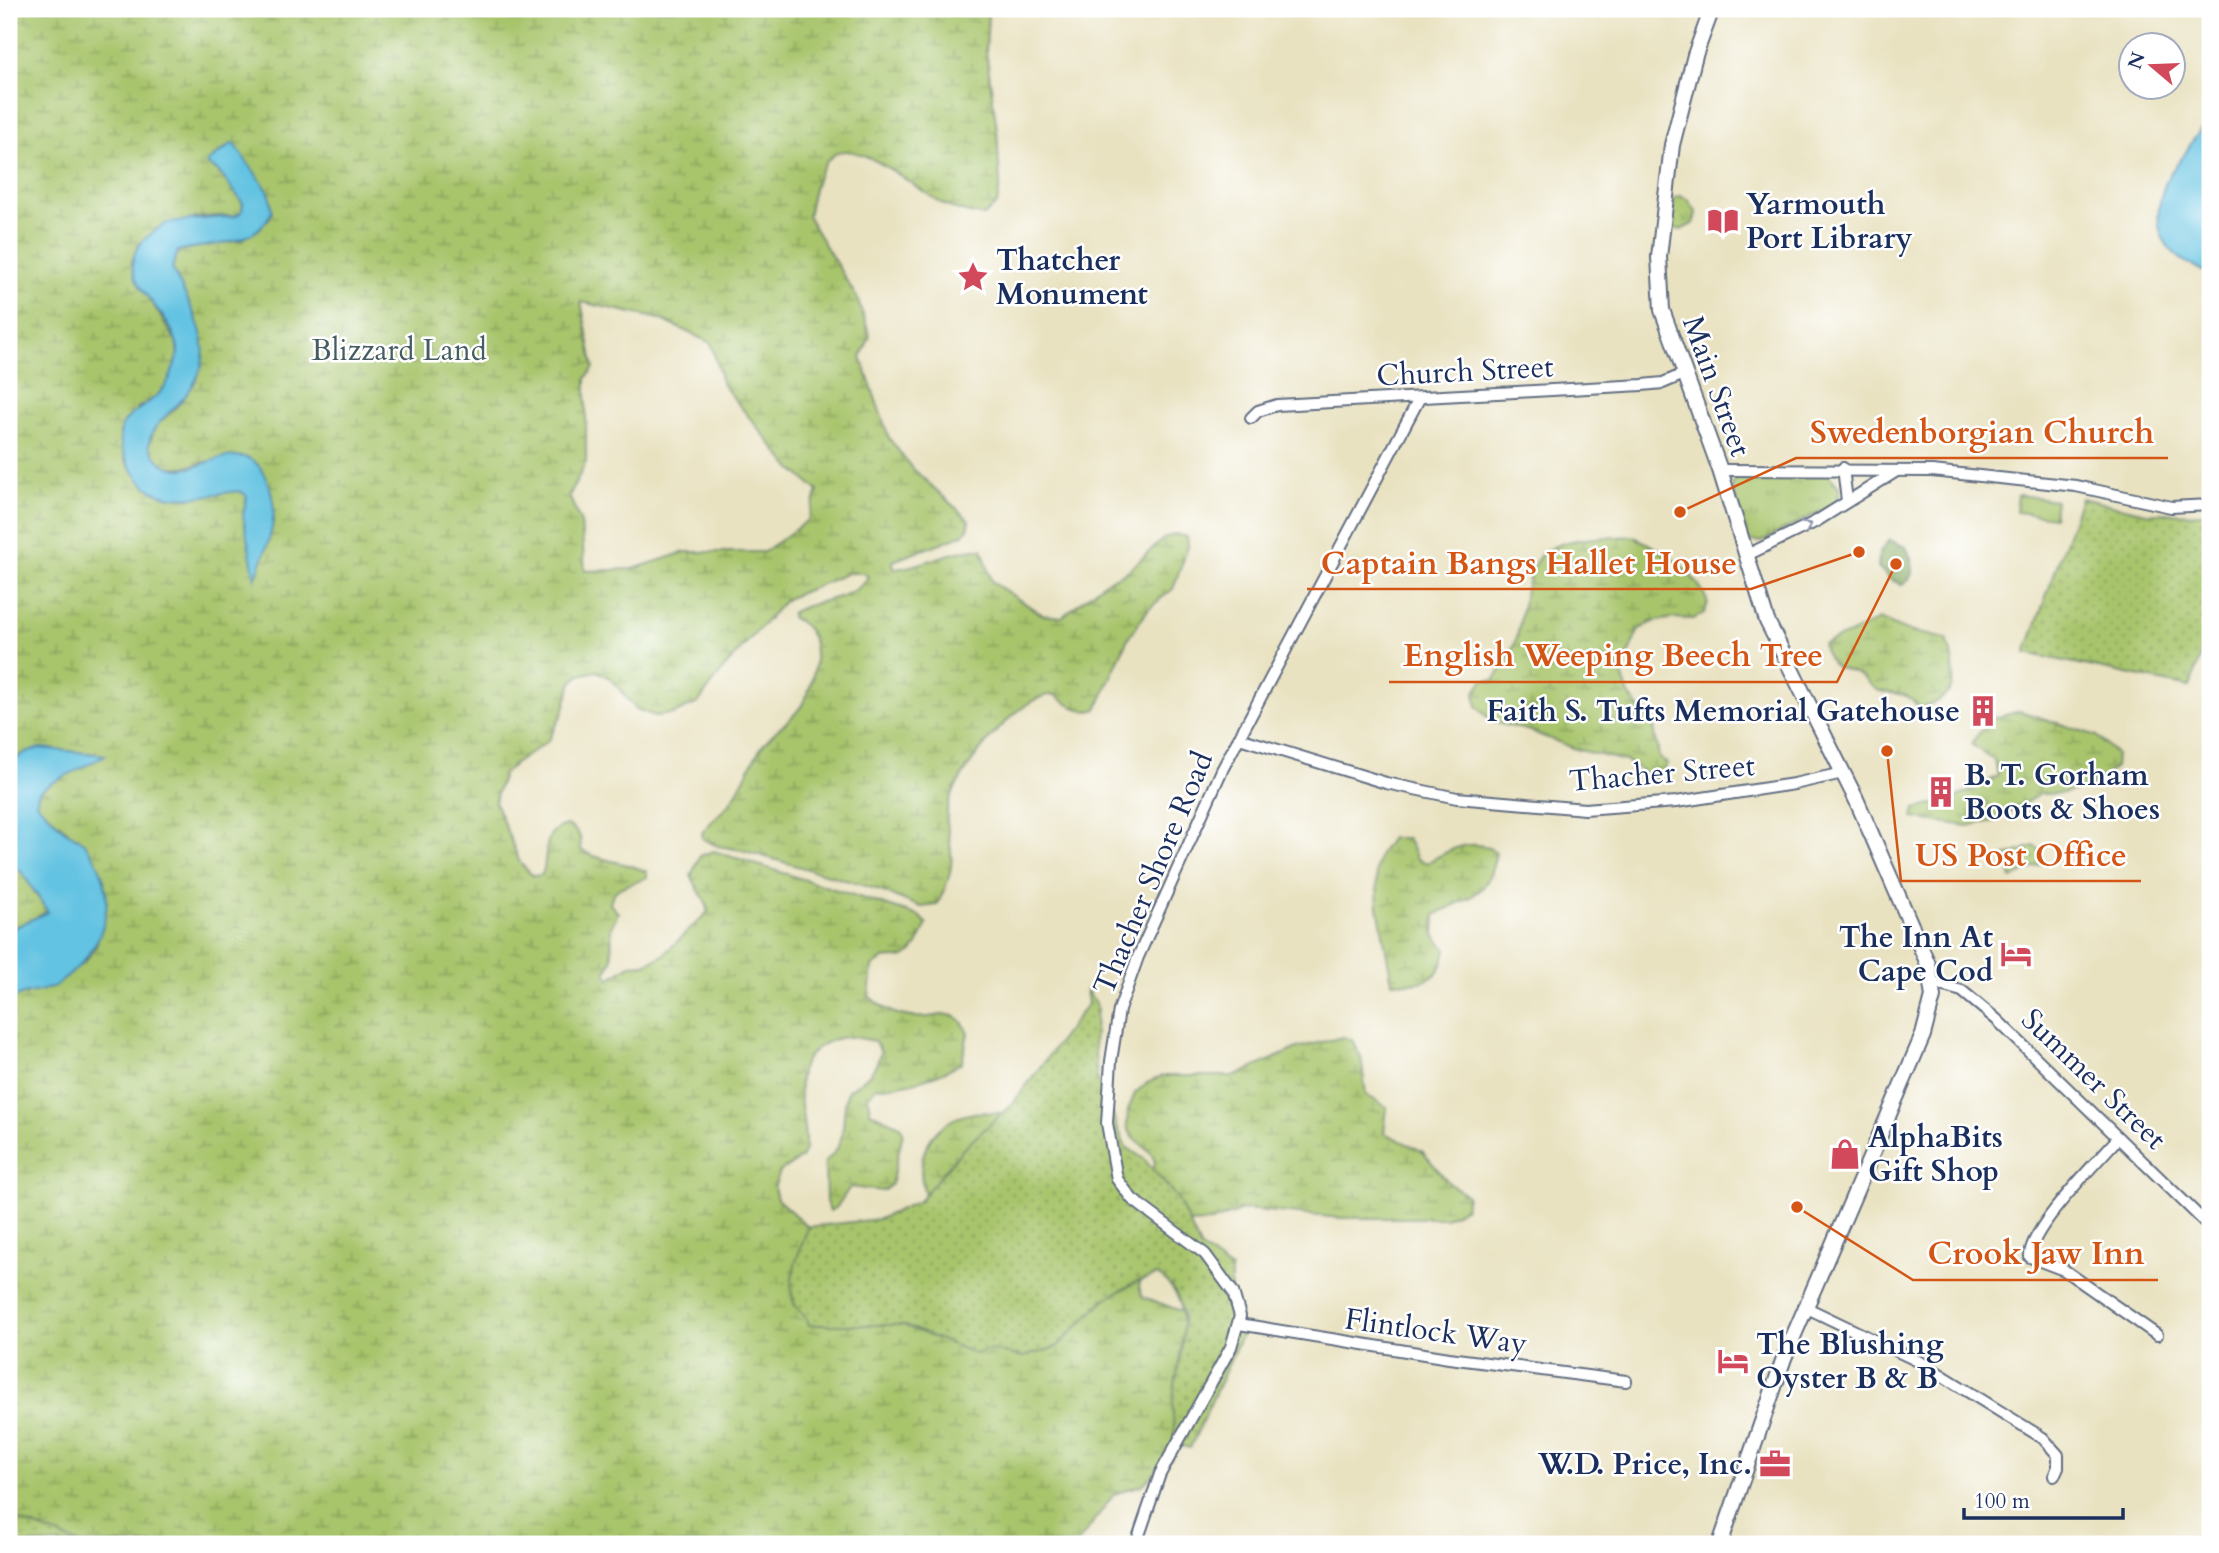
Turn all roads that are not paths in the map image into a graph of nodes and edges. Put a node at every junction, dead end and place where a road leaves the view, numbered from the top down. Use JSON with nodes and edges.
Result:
{"nodes":[{"id":1,"x":1712,"y":9,"type":"edge"},
{"id":2,"x":1684,"y":374,"type":"junction"},
{"id":3,"x":1419,"y":399,"type":"junction"},
{"id":4,"x":1251,"y":418,"type":"dead end"},
{"id":5,"x":1843,"y":468,"type":"junction"},
{"id":6,"x":1720,"y":470,"type":"junction"},
{"id":7,"x":1903,"y":470,"type":"junction"},
{"id":8,"x":1847,"y":501,"type":"junction"},
{"id":9,"x":2210,"y":505,"type":"edge"},
{"id":10,"x":1745,"y":556,"type":"junction"},
{"id":11,"x":1239,"y":738,"type":"junction"},
{"id":12,"x":1843,"y":773,"type":"junction"},
{"id":13,"x":1933,"y":983,"type":"junction"},
{"id":14,"x":2119,"y":1138,"type":"junction"},
{"id":15,"x":2210,"y":1227,"type":"edge"},
{"id":16,"x":1805,"y":1307,"type":"junction"},
{"id":17,"x":1239,"y":1324,"type":"junction"},
{"id":18,"x":2157,"y":1335,"type":"dead end"},
{"id":19,"x":1626,"y":1381,"type":"dead end"},
{"id":20,"x":2054,"y":1476,"type":"dead end"},
{"id":21,"x":1136,"y":1544,"type":"edge"},
{"id":22,"x":1720,"y":1544,"type":"edge"}],
"edges":[{"from":1,"to":2,"type":"main road","name":"Main Street"},
{"from":2,"to":3,"type":"street","name":"Church Street"},
{"from":2,"to":6,"type":"main road","name":"Main Street"},
{"from":3,"to":4,"type":"street","name":"Church Street"},
{"from":3,"to":11,"type":"street","name":"Thacher Shore Road"},
{"from":5,"to":6,"type":"street"},
{"from":5,"to":7,"type":"street"},
{"from":5,"to":8,"type":"street"},
{"from":6,"to":10,"type":"main road","name":"Main Street"},
{"from":7,"to":8,"type":"street"},
{"from":7,"to":9,"type":"street"},
{"from":10,"to":8,"type":"street","one_way":true},
{"from":10,"to":12,"type":"main road","name":"Main Street"},
{"from":11,"to":12,"type":"street","name":"Thacher Street"},
{"from":11,"to":17,"type":"street","name":"Thacher Shore Road"},
{"from":12,"to":13,"type":"main road","name":"Main Street"},
{"from":13,"to":14,"type":"street","name":"Summer Street"},
{"from":13,"to":16,"type":"main road","name":"Main Street"},
{"from":14,"to":15,"type":"street","name":"Summer Street"},
{"from":14,"to":18,"type":"street"},
{"from":16,"to":20,"type":"street"},
{"from":16,"to":22,"type":"main road","name":"Main Street"},
{"from":17,"to":19,"type":"street","name":"Flintlock Way"},
{"from":17,"to":21,"type":"street"}]}
